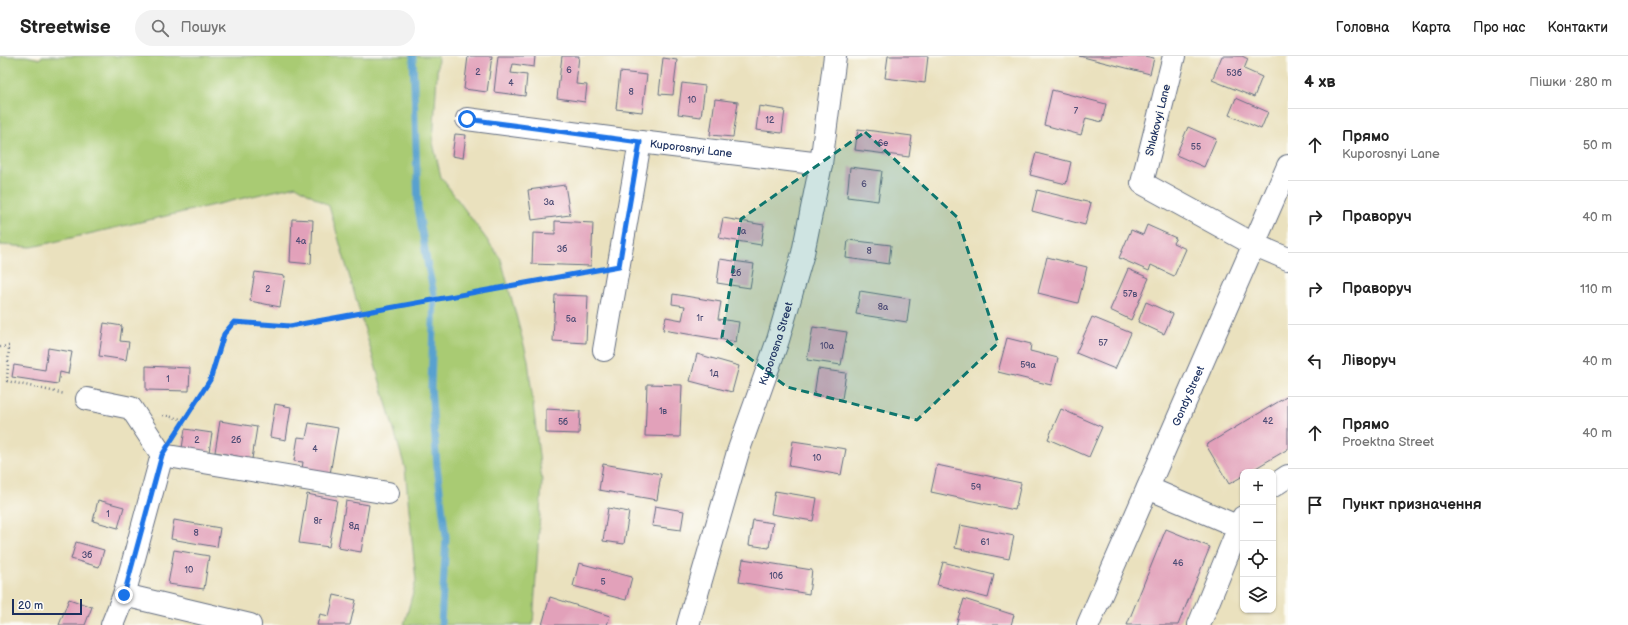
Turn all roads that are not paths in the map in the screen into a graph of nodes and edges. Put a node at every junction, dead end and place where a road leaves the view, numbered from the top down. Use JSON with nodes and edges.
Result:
{"nodes":[{"id":1,"x":835,"y":56,"type":"edge"},
{"id":2,"x":1174,"y":56,"type":"edge"},
{"id":3,"x":467,"y":119,"type":"dead end"},
{"id":4,"x":640,"y":142,"type":"junction"},
{"id":5,"x":821,"y":164,"type":"junction"},
{"id":6,"x":1288,"y":166,"type":"edge"},
{"id":7,"x":1255,"y":245,"type":"junction"},
{"id":8,"x":1288,"y":259,"type":"edge"},
{"id":9,"x":604,"y":350,"type":"dead end"},
{"id":10,"x":88,"y":398,"type":"road end"},
{"id":11,"x":162,"y":455,"type":"junction"},
{"id":12,"x":1288,"y":476,"type":"edge"},
{"id":13,"x":1276,"y":484,"type":"edge"},
{"id":14,"x":1148,"y":488,"type":"junction"},
{"id":15,"x":388,"y":492,"type":"dead end"},
{"id":16,"x":1240,"y":522,"type":"edge"},
{"id":17,"x":1240,"y":524,"type":"edge"},
{"id":18,"x":124,"y":595,"type":"junction"},
{"id":19,"x":112,"y":625,"type":"edge"},
{"id":20,"x":250,"y":625,"type":"edge"},
{"id":21,"x":688,"y":625,"type":"edge"},
{"id":22,"x":1088,"y":625,"type":"edge"},
{"id":23,"x":1199,"y":625,"type":"edge"}],
"edges":[{"from":1,"to":5,"type":"street","name":"Kuporosna Street"},
{"from":2,"to":7,"type":"street","name":"Shlakovyi Lane"},
{"from":3,"to":4,"type":"street","name":"Kuporosnyi Lane"},
{"from":4,"to":5,"type":"street","name":"Kuporosnyi Lane"},
{"from":4,"to":9,"type":"street"},
{"from":5,"to":21,"type":"street","name":"Kuporosna Street"},
{"from":6,"to":7,"type":"street","name":"Gondy Street"},
{"from":7,"to":8,"type":"street"},
{"from":7,"to":14,"type":"street","name":"Gondy Street"},
{"from":10,"to":11,"type":"street"},
{"from":11,"to":15,"type":"street"},
{"from":11,"to":18,"type":"street"},
{"from":12,"to":13,"type":"street"},
{"from":14,"to":16,"type":"street"},
{"from":14,"to":22,"type":"street","name":"Gondy Street"},
{"from":17,"to":23,"type":"street"},
{"from":18,"to":19,"type":"street"},
{"from":18,"to":20,"type":"street"}]}
